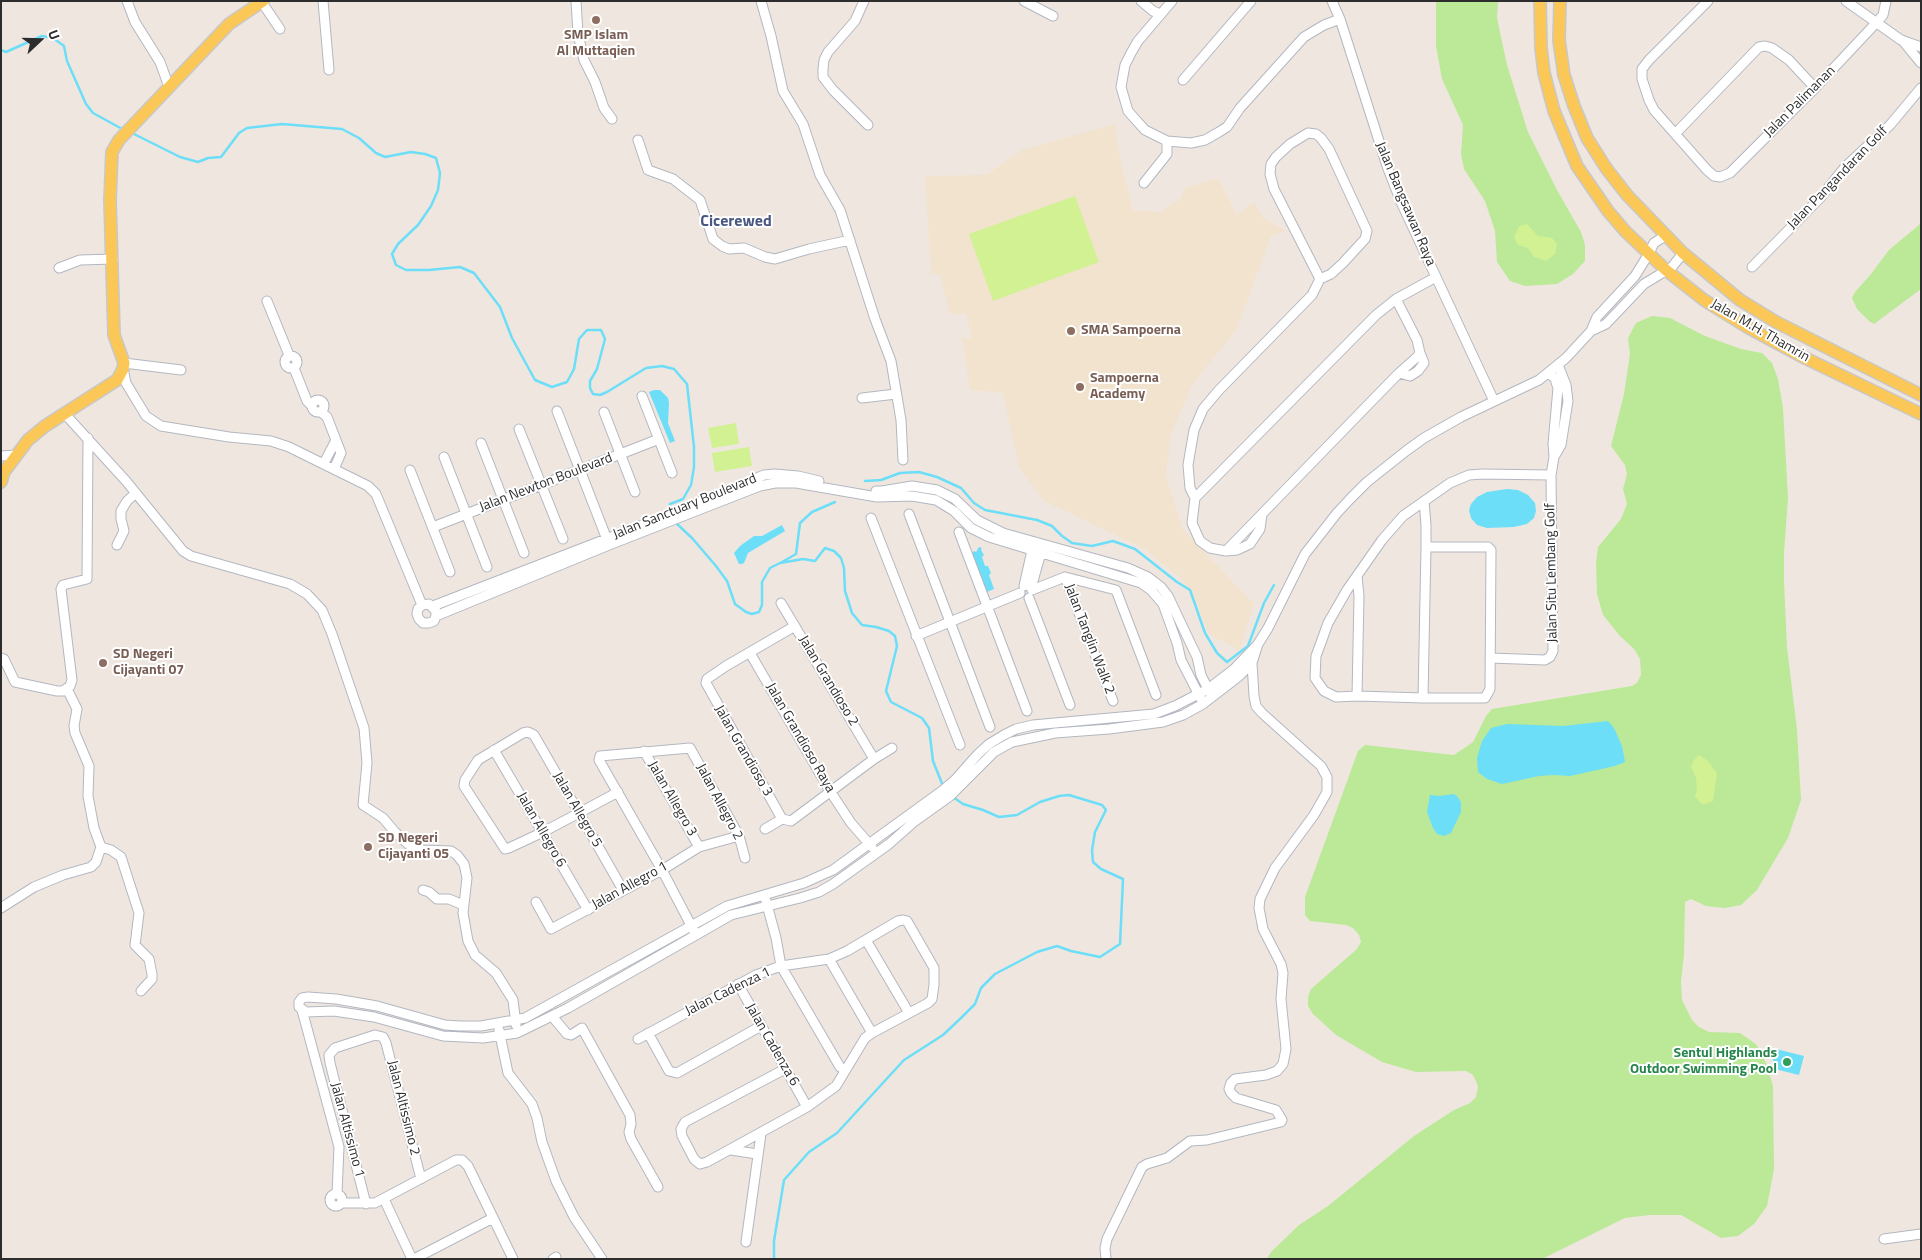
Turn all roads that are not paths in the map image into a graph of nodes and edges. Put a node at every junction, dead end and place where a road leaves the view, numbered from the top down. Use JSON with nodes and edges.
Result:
{"nodes":[{"id":1,"x":128,"y":1,"type":"edge"},
{"id":2,"x":323,"y":1,"type":"edge"},
{"id":3,"x":576,"y":1,"type":"edge"},
{"id":4,"x":761,"y":1,"type":"edge"},
{"id":5,"x":864,"y":1,"type":"edge"},
{"id":6,"x":1024,"y":1,"type":"edge"},
{"id":7,"x":1141,"y":1,"type":"edge"},
{"id":8,"x":1172,"y":1,"type":"edge"},
{"id":9,"x":1252,"y":1,"type":"edge"},
{"id":10,"x":1332,"y":1,"type":"edge"},
{"id":11,"x":1540,"y":1,"type":"edge"},
{"id":12,"x":1560,"y":1,"type":"edge"},
{"id":13,"x":1708,"y":1,"type":"edge"},
{"id":14,"x":1846,"y":1,"type":"edge"},
{"id":15,"x":1886,"y":1,"type":"edge"},
{"id":16,"x":262,"y":2,"type":"edge"},
{"id":17,"x":1160,"y":14,"type":"junction"},
{"id":18,"x":1053,"y":16,"type":"dead end"},
{"id":19,"x":1340,"y":19,"type":"junction"},
{"id":20,"x":1876,"y":23,"type":"junction"},
{"id":21,"x":280,"y":29,"type":"dead end"},
{"id":22,"x":1901,"y":40,"type":"junction"},
{"id":23,"x":1921,"y":47,"type":"edge"},
{"id":24,"x":1921,"y":64,"type":"edge"},
{"id":25,"x":329,"y":70,"type":"dead end"},
{"id":26,"x":1183,"y":80,"type":"dead end"},
{"id":27,"x":169,"y":87,"type":"junction"},
{"id":28,"x":1815,"y":88,"type":"junction"},
{"id":29,"x":1921,"y":88,"type":"edge"},
{"id":30,"x":612,"y":119,"type":"dead end"},
{"id":31,"x":868,"y":125,"type":"dead end"},
{"id":32,"x":1675,"y":134,"type":"junction"},
{"id":33,"x":638,"y":140,"type":"dead end"},
{"id":34,"x":1167,"y":141,"type":"junction"},
{"id":35,"x":1144,"y":183,"type":"dead end"},
{"id":36,"x":1665,"y":236,"type":"junction"},
{"id":37,"x":850,"y":240,"type":"junction"},
{"id":38,"x":1683,"y":253,"type":"junction"},
{"id":39,"x":1648,"y":255,"type":"junction"},
{"id":40,"x":113,"y":258,"type":"junction"},
{"id":41,"x":1752,"y":267,"type":"dead end"},
{"id":42,"x":59,"y":268,"type":"dead end"},
{"id":43,"x":1666,"y":270,"type":"junction"},
{"id":44,"x":1436,"y":278,"type":"junction"},
{"id":45,"x":1320,"y":279,"type":"junction"},
{"id":46,"x":1396,"y":299,"type":"junction"},
{"id":47,"x":267,"y":301,"type":"dead end"},
{"id":48,"x":1591,"y":331,"type":"junction"},
{"id":49,"x":1558,"y":365,"type":"junction"},
{"id":50,"x":124,"y":366,"type":"junction"},
{"id":51,"x":181,"y":370,"type":"dead end"},
{"id":52,"x":1549,"y":372,"type":"junction"},
{"id":53,"x":896,"y":394,"type":"junction"},
{"id":54,"x":1921,"y":395,"type":"edge"},
{"id":55,"x":642,"y":396,"type":"dead end"},
{"id":56,"x":862,"y":398,"type":"dead end"},
{"id":57,"x":1494,"y":401,"type":"junction"},
{"id":58,"x":557,"y":411,"type":"dead end"},
{"id":59,"x":1555,"y":411,"type":"junction"},
{"id":60,"x":604,"y":412,"type":"dead end"},
{"id":61,"x":64,"y":413,"type":"junction"},
{"id":62,"x":1565,"y":414,"type":"junction"},
{"id":63,"x":1921,"y":414,"type":"edge"},
{"id":64,"x":519,"y":429,"type":"dead end"},
{"id":65,"x":88,"y":438,"type":"junction"},
{"id":66,"x":659,"y":439,"type":"junction"},
{"id":67,"x":336,"y":440,"type":"junction"},
{"id":68,"x":481,"y":443,"type":"dead end"},
{"id":69,"x":621,"y":454,"type":"junction"},
{"id":70,"x":1,"y":456,"type":"edge"},
{"id":71,"x":16,"y":456,"type":"junction"},
{"id":72,"x":444,"y":457,"type":"dead end"},
{"id":73,"x":1554,"y":457,"type":"junction"},
{"id":74,"x":903,"y":460,"type":"dead end"},
{"id":75,"x":324,"y":463,"type":"junction"},
{"id":76,"x":334,"y":469,"type":"junction"},
{"id":77,"x":410,"y":470,"type":"dead end"},
{"id":78,"x":580,"y":470,"type":"junction"},
{"id":79,"x":672,"y":473,"type":"dead end"},
{"id":80,"x":1551,"y":475,"type":"junction"},
{"id":81,"x":1,"y":482,"type":"edge"},
{"id":82,"x":541,"y":485,"type":"junction"},
{"id":83,"x":635,"y":492,"type":"dead end"},
{"id":84,"x":136,"y":493,"type":"junction"},
{"id":85,"x":1195,"y":498,"type":"junction"},
{"id":86,"x":503,"y":500,"type":"junction"},
{"id":87,"x":1424,"y":501,"type":"junction"},
{"id":88,"x":466,"y":514,"type":"junction"},
{"id":89,"x":909,"y":514,"type":"dead end"},
{"id":90,"x":871,"y":518,"type":"dead end"},
{"id":91,"x":433,"y":528,"type":"junction"},
{"id":92,"x":959,"y":532,"type":"dead end"},
{"id":93,"x":563,"y":539,"type":"dead end"},
{"id":94,"x":608,"y":541,"type":"junction"},
{"id":95,"x":117,"y":545,"type":"dead end"},
{"id":96,"x":1038,"y":547,"type":"junction"},
{"id":97,"x":1426,"y":548,"type":"junction"},
{"id":98,"x":524,"y":553,"type":"dead end"},
{"id":99,"x":487,"y":567,"type":"dead end"},
{"id":100,"x":450,"y":572,"type":"dead end"},
{"id":101,"x":1357,"y":576,"type":"junction"},
{"id":102,"x":1065,"y":578,"type":"junction"},
{"id":103,"x":1027,"y":591,"type":"junction"},
{"id":104,"x":781,"y":603,"type":"dead end"},
{"id":105,"x":422,"y":605,"type":"junction"},
{"id":106,"x":433,"y":606,"type":"junction"},
{"id":107,"x":987,"y":607,"type":"junction"},
{"id":108,"x":436,"y":616,"type":"junction"},
{"id":109,"x":950,"y":622,"type":"junction"},
{"id":110,"x":795,"y":626,"type":"junction"},
{"id":111,"x":916,"y":636,"type":"junction"},
{"id":112,"x":1187,"y":638,"type":"junction"},
{"id":113,"x":1177,"y":643,"type":"junction"},
{"id":114,"x":1258,"y":644,"type":"junction"},
{"id":115,"x":750,"y":653,"type":"junction"},
{"id":116,"x":1,"y":658,"type":"edge"},
{"id":117,"x":1490,"y":658,"type":"junction"},
{"id":118,"x":1252,"y":663,"type":"junction"},
{"id":119,"x":1202,"y":675,"type":"junction"},
{"id":120,"x":1191,"y":679,"type":"junction"},
{"id":121,"x":67,"y":689,"type":"junction"},
{"id":122,"x":1210,"y":693,"type":"junction"},
{"id":123,"x":1199,"y":694,"type":"junction"},
{"id":124,"x":1156,"y":695,"type":"dead end"},
{"id":125,"x":1357,"y":696,"type":"junction"},
{"id":126,"x":1423,"y":698,"type":"junction"},
{"id":127,"x":1113,"y":701,"type":"dead end"},
{"id":128,"x":1203,"y":704,"type":"junction"},
{"id":129,"x":1070,"y":705,"type":"dead end"},
{"id":130,"x":1027,"y":711,"type":"dead end"},
{"id":131,"x":990,"y":728,"type":"dead end"},
{"id":132,"x":960,"y":745,"type":"dead end"},
{"id":133,"x":892,"y":748,"type":"dead end"},
{"id":134,"x":494,"y":750,"type":"junction"},
{"id":135,"x":644,"y":751,"type":"junction"},
{"id":136,"x":874,"y":759,"type":"junction"},
{"id":137,"x":830,"y":791,"type":"junction"},
{"id":138,"x":618,"y":792,"type":"junction"},
{"id":139,"x":946,"y":794,"type":"junction"},
{"id":140,"x":579,"y":814,"type":"junction"},
{"id":141,"x":782,"y":819,"type":"junction"},
{"id":142,"x":765,"y":830,"type":"dead end"},
{"id":143,"x":543,"y":832,"type":"junction"},
{"id":144,"x":739,"y":836,"type":"junction"},
{"id":145,"x":868,"y":844,"type":"junction"},
{"id":146,"x":101,"y":847,"type":"junction"},
{"id":147,"x":699,"y":847,"type":"junction"},
{"id":148,"x":877,"y":852,"type":"junction"},
{"id":149,"x":745,"y":858,"type":"dead end"},
{"id":150,"x":662,"y":870,"type":"junction"},
{"id":151,"x":423,"y":890,"type":"dead end"},
{"id":152,"x":623,"y":890,"type":"junction"},
{"id":153,"x":764,"y":896,"type":"junction"},
{"id":154,"x":536,"y":902,"type":"dead end"},
{"id":155,"x":463,"y":905,"type":"junction"},
{"id":156,"x":767,"y":907,"type":"junction"},
{"id":157,"x":1,"y":908,"type":"edge"},
{"id":158,"x":588,"y":910,"type":"junction"},
{"id":159,"x":693,"y":930,"type":"junction"},
{"id":160,"x":866,"y":940,"type":"junction"},
{"id":161,"x":829,"y":959,"type":"junction"},
{"id":162,"x":781,"y":966,"type":"junction"},
{"id":163,"x":738,"y":984,"type":"junction"},
{"id":164,"x":141,"y":991,"type":"dead end"},
{"id":165,"x":302,"y":1010,"type":"junction"},
{"id":166,"x":909,"y":1013,"type":"junction"},
{"id":167,"x":552,"y":1016,"type":"junction"},
{"id":168,"x":515,"y":1020,"type":"junction"},
{"id":169,"x":497,"y":1023,"type":"junction"},
{"id":170,"x":761,"y":1026,"type":"junction"},
{"id":171,"x":517,"y":1033,"type":"junction"},
{"id":172,"x":648,"y":1033,"type":"junction"},
{"id":173,"x":872,"y":1033,"type":"junction"},
{"id":174,"x":500,"y":1036,"type":"junction"},
{"id":175,"x":638,"y":1039,"type":"dead end"},
{"id":176,"x":328,"y":1055,"type":"joint"},
{"id":177,"x":786,"y":1068,"type":"junction"},
{"id":178,"x":845,"y":1070,"type":"junction"},
{"id":179,"x":807,"y":1107,"type":"junction"},
{"id":180,"x":761,"y":1134,"type":"junction"},
{"id":181,"x":731,"y":1150,"type":"junction"},
{"id":182,"x":757,"y":1154,"type":"junction"},
{"id":183,"x":421,"y":1179,"type":"junction"},
{"id":184,"x":658,"y":1187,"type":"dead end"},
{"id":185,"x":384,"y":1199,"type":"junction"},
{"id":186,"x":366,"y":1204,"type":"junction"},
{"id":187,"x":493,"y":1218,"type":"junction"},
{"id":188,"x":1921,"y":1234,"type":"edge"},
{"id":189,"x":1884,"y":1239,"type":"dead end"},
{"id":190,"x":746,"y":1242,"type":"dead end"},
{"id":191,"x":413,"y":1259,"type":"edge"},
{"id":192,"x":513,"y":1259,"type":"edge"},
{"id":193,"x":602,"y":1259,"type":"edge"},
{"id":194,"x":1106,"y":1259,"type":"edge"}],
"edges":[{"from":1,"to":27,"type":"street"},
{"from":2,"to":25,"type":"street"},
{"from":3,"to":30,"type":"street"},
{"from":4,"to":37,"type":"street"},
{"from":5,"to":31,"type":"street"},
{"from":6,"to":18,"type":"street"},
{"from":7,"to":17,"type":"street"},
{"from":8,"to":17,"type":"street"},
{"from":9,"to":26,"type":"street"},
{"from":10,"to":19,"type":"street","name":"Jalan Bangsawan Raya"},
{"from":11,"to":39,"type":"main road","name":"Jalan M.H. Thamrin"},
{"from":12,"to":36,"type":"main road","name":"Jalan M.H. Thamrin"},
{"from":13,"to":32,"type":"street"},
{"from":14,"to":20,"type":"street"},
{"from":15,"to":20,"type":"street","name":"Jalan Palimanan"},
{"from":16,"to":21,"type":"street"},
{"from":16,"to":27,"type":"main road"},
{"from":17,"to":34,"type":"street"},
{"from":19,"to":34,"type":"street"},
{"from":19,"to":44,"type":"street","name":"Jalan Bangsawan Raya"},
{"from":20,"to":22,"type":"street"},
{"from":20,"to":28,"type":"street","name":"Jalan Palimanan"},
{"from":22,"to":23,"type":"street"},
{"from":22,"to":24,"type":"street"},
{"from":27,"to":40,"type":"main road"},
{"from":28,"to":32,"type":"street"},
{"from":28,"to":32,"type":"street","name":"Jalan Palimanan"},
{"from":29,"to":41,"type":"street","name":"Jalan Pangandaran Golf"},
{"from":33,"to":37,"type":"street"},
{"from":34,"to":35,"type":"street"},
{"from":36,"to":38,"type":"main road","name":"Jalan M.H. Thamrin"},
{"from":36,"to":39,"type":"street"},
{"from":37,"to":53,"type":"street"},
{"from":38,"to":43,"type":"street"},
{"from":38,"to":54,"type":"main road","name":"Jalan M.H. Thamrin"},
{"from":39,"to":43,"type":"main road","name":"Jalan M.H. Thamrin"},
{"from":39,"to":48,"type":"street"},
{"from":40,"to":42,"type":"street"},
{"from":40,"to":50,"type":"main road"},
{"from":43,"to":48,"type":"street"},
{"from":43,"to":63,"type":"main road","name":"Jalan M.H. Thamrin"},
{"from":44,"to":46,"type":"street"},
{"from":44,"to":57,"type":"street","name":"Jalan Bangsawan Raya"},
{"from":45,"to":45,"type":"street"},
{"from":45,"to":85,"type":"street"},
{"from":46,"to":85,"type":"street"},
{"from":46,"to":85,"type":"street"},
{"from":47,"to":67,"type":"street"},
{"from":48,"to":49,"type":"street"},
{"from":49,"to":52,"type":"street"},
{"from":49,"to":62,"type":"street","name":"Jalan Situ Lembang Golf"},
{"from":50,"to":51,"type":"street"},
{"from":50,"to":61,"type":"main road"},
{"from":50,"to":75,"type":"street"},
{"from":52,"to":57,"type":"street"},
{"from":52,"to":59,"type":"street","name":"Jalan Situ Lembang Golf"},
{"from":53,"to":56,"type":"street"},
{"from":53,"to":74,"type":"street"},
{"from":55,"to":66,"type":"street"},
{"from":57,"to":114,"type":"street"},
{"from":58,"to":78,"type":"street"},
{"from":59,"to":62,"type":"street"},
{"from":59,"to":73,"type":"street","name":"Jalan Situ Lembang Golf"},
{"from":60,"to":69,"type":"street"},
{"from":61,"to":65,"type":"street"},
{"from":61,"to":71,"type":"main road"},
{"from":62,"to":73,"type":"street","name":"Jalan Situ Lembang Golf"},
{"from":64,"to":82,"type":"street"},
{"from":65,"to":84,"type":"street"},
{"from":65,"to":121,"type":"street"},
{"from":66,"to":69,"type":"street","name":"Jalan Newton Boulevard"},
{"from":66,"to":79,"type":"street"},
{"from":67,"to":75,"type":"street"},
{"from":67,"to":76,"type":"street"},
{"from":68,"to":86,"type":"street"},
{"from":69,"to":78,"type":"street","name":"Jalan Newton Boulevard"},
{"from":69,"to":83,"type":"street"},
{"from":70,"to":71,"type":"street"},
{"from":71,"to":81,"type":"main road"},
{"from":72,"to":88,"type":"street"},
{"from":73,"to":80,"type":"street","name":"Jalan Situ Lembang Golf"},
{"from":75,"to":76,"type":"street"},
{"from":76,"to":105,"type":"street"},
{"from":77,"to":91,"type":"street"},
{"from":78,"to":82,"type":"street","name":"Jalan Newton Boulevard"},
{"from":78,"to":94,"type":"street"},
{"from":80,"to":87,"type":"street"},
{"from":80,"to":117,"type":"street","name":"Jalan Situ Lembang Golf"},
{"from":82,"to":86,"type":"street","name":"Jalan Newton Boulevard"},
{"from":82,"to":93,"type":"street"},
{"from":84,"to":95,"type":"street"},
{"from":84,"to":155,"type":"street"},
{"from":86,"to":88,"type":"street","name":"Jalan Newton Boulevard"},
{"from":86,"to":98,"type":"street"},
{"from":87,"to":97,"type":"street"},
{"from":87,"to":101,"type":"street"},
{"from":88,"to":91,"type":"street","name":"Jalan Newton Boulevard"},
{"from":88,"to":99,"type":"street"},
{"from":89,"to":109,"type":"street"},
{"from":90,"to":111,"type":"street"},
{"from":91,"to":100,"type":"street"},
{"from":92,"to":107,"type":"street"},
{"from":94,"to":96,"type":"street","name":"Jalan Sanctuary Boulevard"},
{"from":94,"to":106,"type":"street","name":"Jalan Sanctuary Boulevard"},
{"from":94,"to":108,"type":"street","name":"Jalan Sanctuary Boulevard"},
{"from":96,"to":103,"type":"street"},
{"from":96,"to":112,"type":"street","name":"Jalan Sanctuary Boulevard"},
{"from":96,"to":113,"type":"street","name":"Jalan Sanctuary Boulevard"},
{"from":97,"to":117,"type":"street"},
{"from":97,"to":126,"type":"street"},
{"from":101,"to":125,"type":"street"},
{"from":101,"to":125,"type":"street"},
{"from":102,"to":103,"type":"street"},
{"from":102,"to":124,"type":"street"},
{"from":102,"to":127,"type":"street","name":"Jalan Tanglin Walk 2"},
{"from":103,"to":107,"type":"street"},
{"from":103,"to":129,"type":"street"},
{"from":104,"to":110,"type":"street","name":"Jalan Grandioso 2"},
{"from":105,"to":106,"type":"street"},
{"from":105,"to":108,"type":"street"},
{"from":106,"to":108,"type":"street"},
{"from":107,"to":109,"type":"street"},
{"from":107,"to":130,"type":"street"},
{"from":109,"to":111,"type":"street"},
{"from":109,"to":131,"type":"street"},
{"from":110,"to":115,"type":"street"},
{"from":110,"to":136,"type":"street","name":"Jalan Grandioso 2"},
{"from":111,"to":132,"type":"street"},
{"from":112,"to":113,"type":"street"},
{"from":112,"to":119,"type":"street","name":"Jalan Sanctuary Boulevard"},
{"from":113,"to":120,"type":"street","name":"Jalan Sanctuary Boulevard"},
{"from":114,"to":118,"type":"street"},
{"from":114,"to":122,"type":"street"},
{"from":115,"to":137,"type":"street","name":"Jalan Grandioso Raya"},
{"from":115,"to":141,"type":"street","name":"Jalan Grandioso 3"},
{"from":116,"to":121,"type":"street"},
{"from":117,"to":126,"type":"street"},
{"from":118,"to":122,"type":"street"},
{"from":118,"to":194,"type":"street"},
{"from":119,"to":120,"type":"street"},
{"from":119,"to":122,"type":"street","name":"Jalan Sanctuary Boulevard"},
{"from":120,"to":123,"type":"street","name":"Jalan Sanctuary Boulevard"},
{"from":121,"to":146,"type":"street"},
{"from":122,"to":123,"type":"street"},
{"from":122,"to":128,"type":"street"},
{"from":123,"to":128,"type":"street","name":"Jalan Sanctuary Boulevard"},
{"from":123,"to":139,"type":"street"},
{"from":125,"to":126,"type":"street"},
{"from":128,"to":139,"type":"street"},
{"from":133,"to":136,"type":"street"},
{"from":134,"to":140,"type":"street","name":"Jalan Allegro 5"},
{"from":134,"to":143,"type":"street","name":"Jalan Allegro 6"},
{"from":134,"to":143,"type":"street"},
{"from":135,"to":138,"type":"street"},
{"from":135,"to":144,"type":"street","name":"Jalan Allegro 2"},
{"from":135,"to":147,"type":"street","name":"Jalan Allegro 3"},
{"from":136,"to":137,"type":"street"},
{"from":137,"to":141,"type":"street"},
{"from":137,"to":145,"type":"street","name":"Jalan Grandioso Raya"},
{"from":138,"to":140,"type":"street"},
{"from":138,"to":150,"type":"street"},
{"from":139,"to":145,"type":"street"},
{"from":139,"to":148,"type":"street"},
{"from":140,"to":143,"type":"street"},
{"from":140,"to":152,"type":"street","name":"Jalan Allegro 5"},
{"from":141,"to":142,"type":"street"},
{"from":143,"to":158,"type":"street","name":"Jalan Allegro 6"},
{"from":144,"to":147,"type":"street","name":"Jalan Allegro 1"},
{"from":144,"to":149,"type":"street","name":"Jalan Allegro 2"},
{"from":145,"to":148,"type":"street","name":"Jalan Grandioso Raya"},
{"from":145,"to":153,"type":"street"},
{"from":146,"to":157,"type":"street"},
{"from":146,"to":164,"type":"street"},
{"from":147,"to":150,"type":"street","name":"Jalan Allegro 1"},
{"from":148,"to":156,"type":"street"},
{"from":150,"to":152,"type":"street","name":"Jalan Allegro 1"},
{"from":150,"to":159,"type":"street"},
{"from":151,"to":155,"type":"street"},
{"from":152,"to":158,"type":"street","name":"Jalan Allegro 1"},
{"from":153,"to":156,"type":"street"},
{"from":153,"to":159,"type":"street"},
{"from":154,"to":158,"type":"street","name":"Jalan Allegro 1"},
{"from":155,"to":168,"type":"street"},
{"from":156,"to":159,"type":"street"},
{"from":156,"to":162,"type":"street"},
{"from":159,"to":167,"type":"street"},
{"from":159,"to":168,"type":"street"},
{"from":160,"to":161,"type":"street","name":"Jalan Cadenza 1"},
{"from":160,"to":166,"type":"street"},
{"from":160,"to":166,"type":"street","name":"Jalan Cadenza 1"},
{"from":161,"to":162,"type":"street","name":"Jalan Cadenza 1"},
{"from":161,"to":173,"type":"street"},
{"from":162,"to":163,"type":"street","name":"Jalan Cadenza 1"},
{"from":162,"to":178,"type":"street"},
{"from":163,"to":170,"type":"street","name":"Jalan Cadenza 6"},
{"from":163,"to":172,"type":"street","name":"Jalan Cadenza 1"},
{"from":165,"to":169,"type":"street"},
{"from":165,"to":174,"type":"street"},
{"from":165,"to":186,"type":"street"},
{"from":166,"to":173,"type":"street"},
{"from":167,"to":171,"type":"street"},
{"from":167,"to":184,"type":"street"},
{"from":168,"to":169,"type":"street"},
{"from":168,"to":171,"type":"street"},
{"from":169,"to":174,"type":"street"},
{"from":170,"to":172,"type":"street"},
{"from":170,"to":177,"type":"street","name":"Jalan Cadenza 6"},
{"from":171,"to":174,"type":"street"},
{"from":172,"to":175,"type":"street","name":"Jalan Cadenza 1"},
{"from":173,"to":178,"type":"street"},
{"from":174,"to":193,"type":"street"},
{"from":176,"to":183,"type":"street","name":"Jalan Altissimo 2"},
{"from":176,"to":186,"type":"street","name":"Jalan Altissimo 1"},
{"from":177,"to":179,"type":"street","name":"Jalan Cadenza 6"},
{"from":177,"to":181,"type":"street"},
{"from":178,"to":179,"type":"street"},
{"from":179,"to":180,"type":"street"},
{"from":180,"to":181,"type":"street"},
{"from":180,"to":182,"type":"street"},
{"from":181,"to":182,"type":"street"},
{"from":182,"to":190,"type":"street"},
{"from":183,"to":185,"type":"street"},
{"from":183,"to":187,"type":"street"},
{"from":185,"to":186,"type":"street"},
{"from":185,"to":191,"type":"street"},
{"from":187,"to":191,"type":"street"},
{"from":187,"to":192,"type":"street"},
{"from":188,"to":189,"type":"street"}]}
